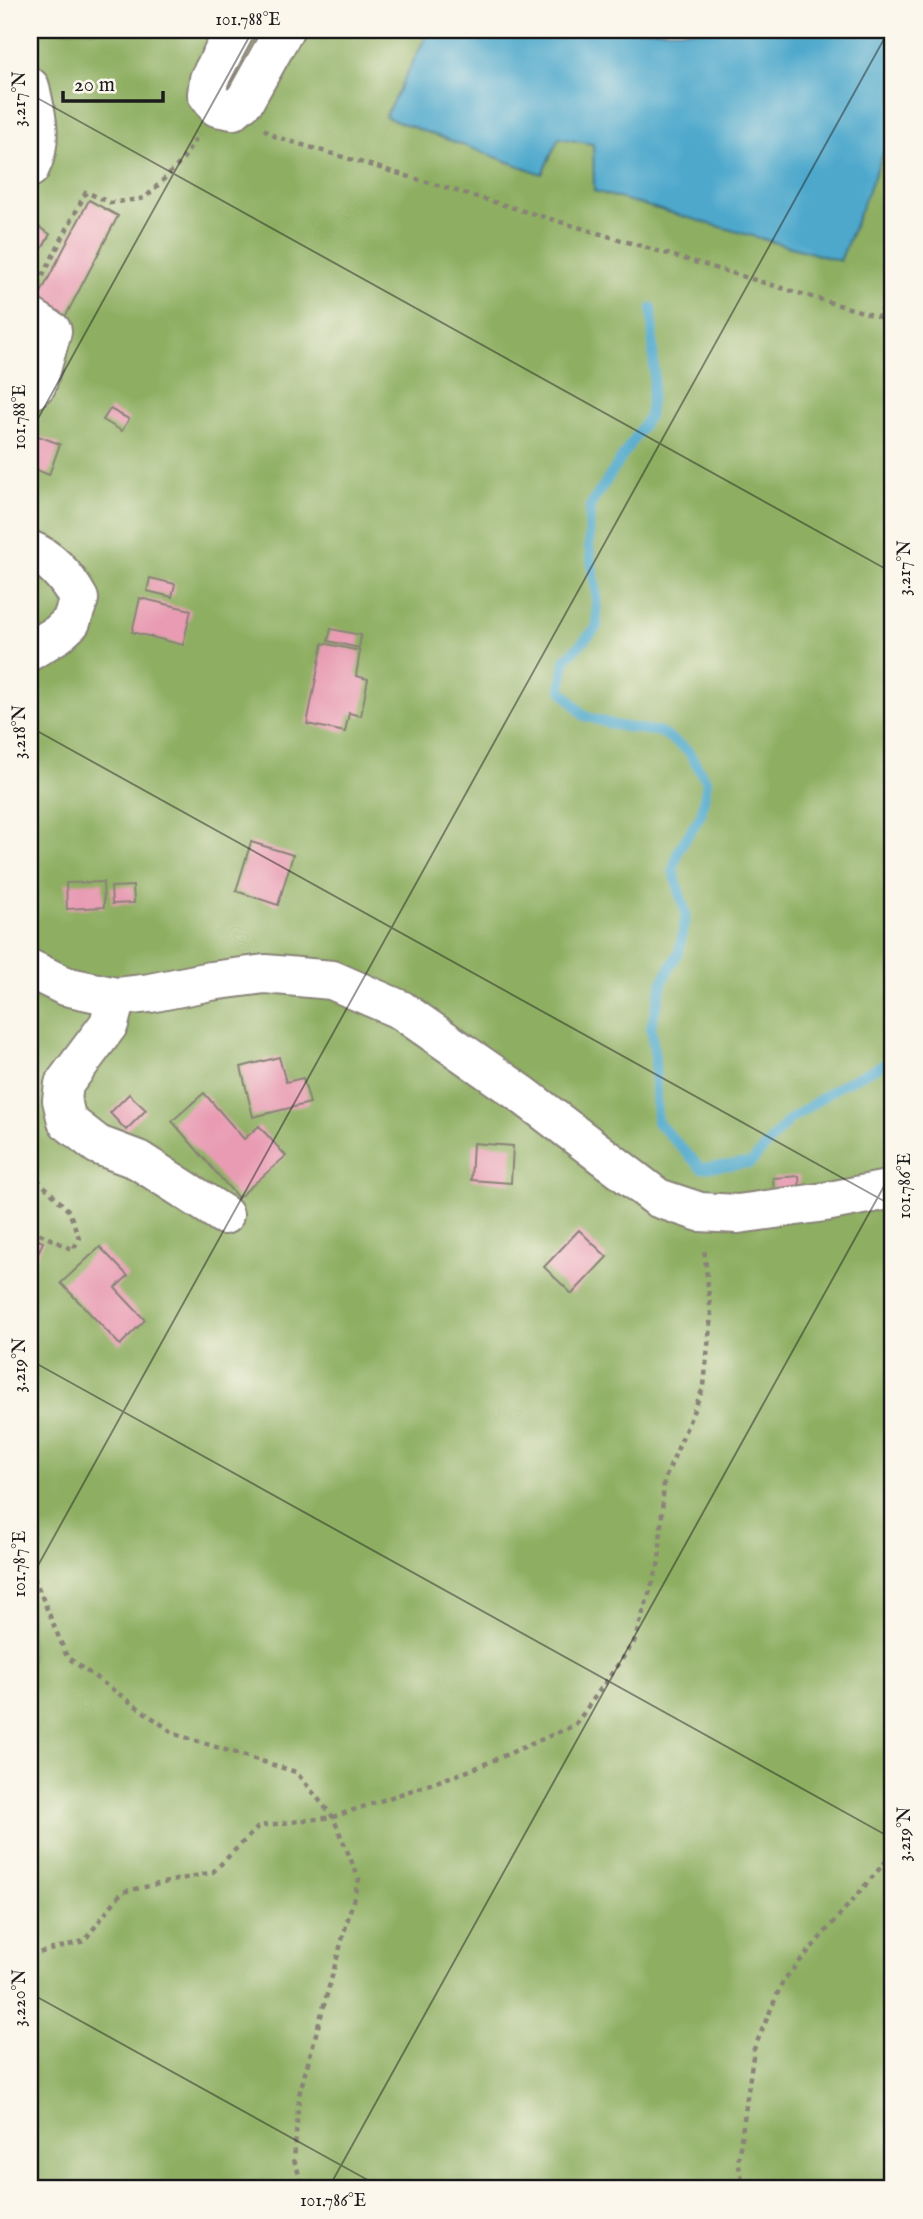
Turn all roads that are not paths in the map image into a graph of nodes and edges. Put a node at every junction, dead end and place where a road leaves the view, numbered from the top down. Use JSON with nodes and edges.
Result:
{"nodes":[{"id":1,"x":236,"y":30,"type":"edge"},
{"id":2,"x":284,"y":30,"type":"edge"},
{"id":3,"x":30,"y":87,"type":"edge"},
{"id":4,"x":30,"y":168,"type":"edge"},
{"id":5,"x":32,"y":306,"type":"edge"},
{"id":6,"x":30,"y":391,"type":"edge"},
{"id":7,"x":30,"y":550,"type":"edge"},
{"id":8,"x":30,"y":651,"type":"edge"},
{"id":9,"x":30,"y":970,"type":"edge"},
{"id":10,"x":117,"y":997,"type":"junction"},
{"id":11,"x":893,"y":1189,"type":"edge"},
{"id":12,"x":224,"y":1215,"type":"dead end"}],
"edges":[{"from":1,"to":2,"type":"street"},
{"from":3,"to":4,"type":"street"},
{"from":5,"to":6,"type":"street"},
{"from":7,"to":8,"type":"street"},
{"from":9,"to":10,"type":"street"},
{"from":10,"to":11,"type":"street"},
{"from":10,"to":12,"type":"street"}]}
